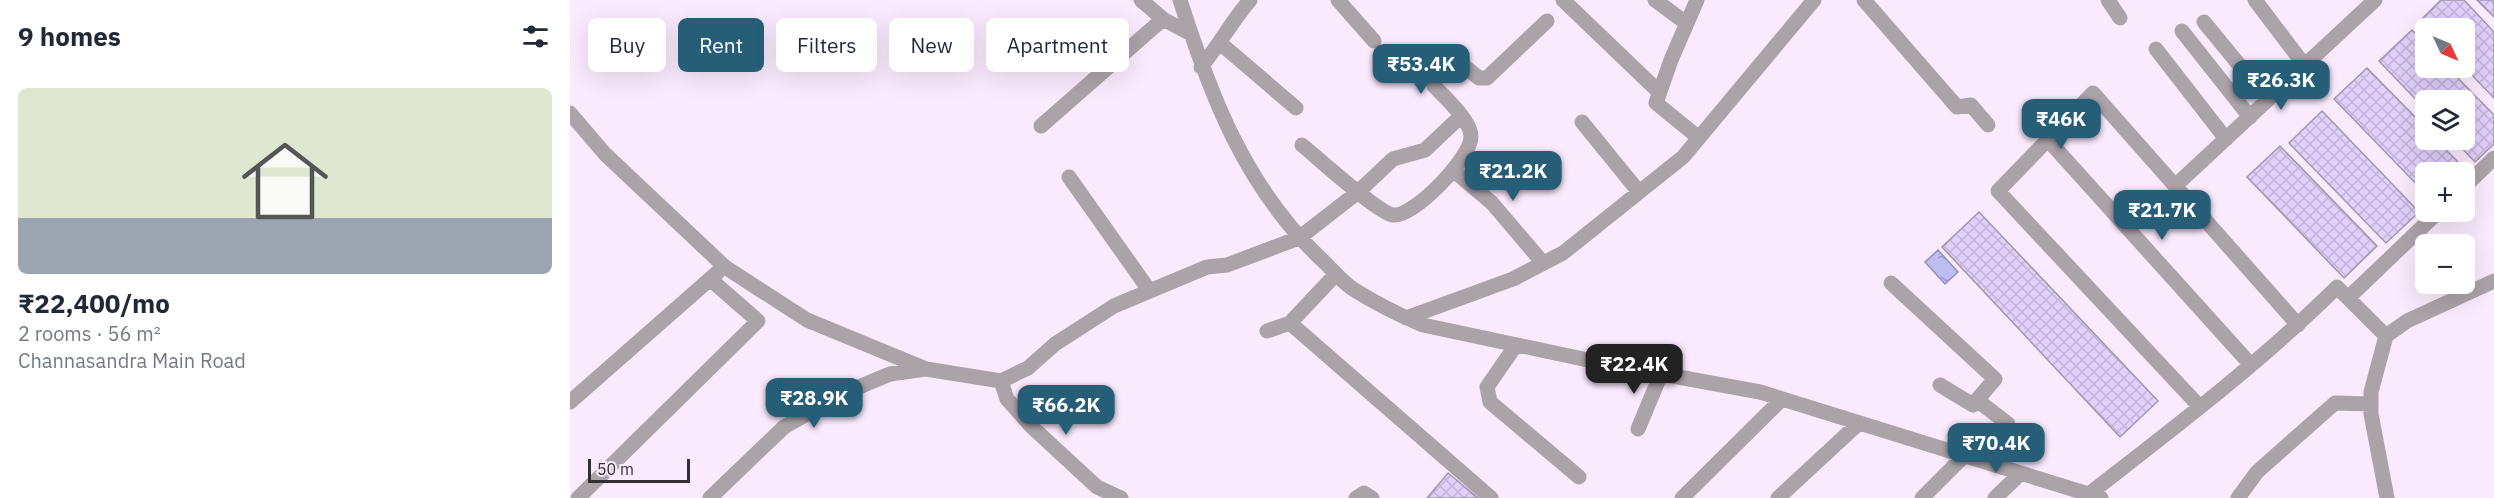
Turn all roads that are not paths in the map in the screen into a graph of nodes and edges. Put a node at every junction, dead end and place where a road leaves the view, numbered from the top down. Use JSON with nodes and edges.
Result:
{"nodes":[{"id":1,"x":1141,"y":0,"type":"edge"},
{"id":2,"x":1180,"y":0,"type":"edge"},
{"id":3,"x":1250,"y":0,"type":"edge"},
{"id":4,"x":1338,"y":0,"type":"edge"},
{"id":5,"x":1563,"y":0,"type":"edge"},
{"id":6,"x":1655,"y":0,"type":"edge"},
{"id":7,"x":1697,"y":0,"type":"edge"},
{"id":8,"x":1864,"y":0,"type":"edge"},
{"id":9,"x":2108,"y":0,"type":"edge"},
{"id":10,"x":2255,"y":0,"type":"edge"},
{"id":11,"x":1806,"y":3,"type":"edge"},
{"id":12,"x":2365,"y":4,"type":"edge"},
{"id":13,"x":2120,"y":18,"type":"dead end"},
{"id":14,"x":1163,"y":19,"type":"junction"},
{"id":15,"x":1546,"y":21,"type":"dead end"},
{"id":16,"x":2204,"y":22,"type":"dead end"},
{"id":17,"x":1686,"y":23,"type":"junction"},
{"id":18,"x":2182,"y":31,"type":"dead end"},
{"id":19,"x":1191,"y":34,"type":"junction"},
{"id":20,"x":1374,"y":41,"type":"dead end"},
{"id":21,"x":1220,"y":43,"type":"junction"},
{"id":22,"x":2156,"y":49,"type":"dead end"},
{"id":23,"x":2305,"y":66,"type":"junction"},
{"id":24,"x":1202,"y":67,"type":"junction"},
{"id":25,"x":1659,"y":92,"type":"junction"},
{"id":26,"x":2268,"y":100,"type":"junction"},
{"id":27,"x":1296,"y":108,"type":"dead end"},
{"id":28,"x":570,"y":112,"type":"edge"},
{"id":29,"x":1461,"y":116,"type":"junction"},
{"id":30,"x":2250,"y":117,"type":"junction"},
{"id":31,"x":1582,"y":122,"type":"dead end"},
{"id":32,"x":1988,"y":125,"type":"dead end"},
{"id":33,"x":1041,"y":126,"type":"dead end"},
{"id":34,"x":1699,"y":138,"type":"junction"},
{"id":35,"x":2226,"y":139,"type":"junction"},
{"id":36,"x":2048,"y":140,"type":"junction"},
{"id":37,"x":1302,"y":145,"type":"dead end"},
{"id":38,"x":2494,"y":158,"type":"edge"},
{"id":39,"x":1453,"y":170,"type":"junction"},
{"id":40,"x":2475,"y":176,"type":"edge"},
{"id":41,"x":1070,"y":177,"type":"dead end"},
{"id":42,"x":2175,"y":186,"type":"junction"},
{"id":43,"x":1358,"y":192,"type":"junction"},
{"id":44,"x":1639,"y":192,"type":"junction"},
{"id":45,"x":2428,"y":222,"type":"edge"},
{"id":46,"x":1299,"y":238,"type":"junction"},
{"id":47,"x":1543,"y":263,"type":"junction"},
{"id":48,"x":725,"y":267,"type":"junction"},
{"id":49,"x":1336,"y":274,"type":"junction"},
{"id":50,"x":710,"y":279,"type":"junction"},
{"id":51,"x":2494,"y":281,"type":"edge"},
{"id":52,"x":1891,"y":283,"type":"dead end"},
{"id":53,"x":1149,"y":290,"type":"junction"},
{"id":54,"x":2348,"y":298,"type":"junction"},
{"id":55,"x":1406,"y":318,"type":"junction"},
{"id":56,"x":1290,"y":323,"type":"junction"},
{"id":57,"x":2298,"y":325,"type":"junction"},
{"id":58,"x":1267,"y":331,"type":"dead end"},
{"id":59,"x":2386,"y":336,"type":"junction"},
{"id":60,"x":1516,"y":345,"type":"junction"},
{"id":61,"x":2251,"y":365,"type":"junction"},
{"id":62,"x":926,"y":369,"type":"junction"},
{"id":63,"x":1661,"y":374,"type":"junction"},
{"id":64,"x":1001,"y":381,"type":"junction"},
{"id":65,"x":1940,"y":385,"type":"dead end"},
{"id":66,"x":1782,"y":399,"type":"junction"},
{"id":67,"x":1977,"y":400,"type":"junction"},
{"id":68,"x":570,"y":402,"type":"edge"},
{"id":69,"x":2371,"y":404,"type":"junction"},
{"id":70,"x":2200,"y":407,"type":"junction"},
{"id":71,"x":1859,"y":423,"type":"junction"},
{"id":72,"x":1638,"y":429,"type":"dead end"},
{"id":73,"x":1972,"y":458,"type":"junction"},
{"id":74,"x":2020,"y":473,"type":"junction"},
{"id":75,"x":1579,"y":477,"type":"dead end"},
{"id":76,"x":2095,"y":496,"type":"edge"},
{"id":77,"x":578,"y":498,"type":"edge"},
{"id":78,"x":710,"y":498,"type":"edge"},
{"id":79,"x":1121,"y":498,"type":"edge"},
{"id":80,"x":1356,"y":498,"type":"edge"},
{"id":81,"x":1372,"y":498,"type":"edge"},
{"id":82,"x":1491,"y":498,"type":"edge"},
{"id":83,"x":1682,"y":498,"type":"edge"},
{"id":84,"x":1778,"y":498,"type":"edge"},
{"id":85,"x":1922,"y":498,"type":"edge"},
{"id":86,"x":1995,"y":498,"type":"edge"},
{"id":87,"x":2238,"y":498,"type":"edge"},
{"id":88,"x":2387,"y":498,"type":"edge"}],
"edges":[{"from":1,"to":14,"type":"street"},
{"from":2,"to":19,"type":"street"},
{"from":3,"to":21,"type":"street"},
{"from":4,"to":20,"type":"street"},
{"from":5,"to":25,"type":"street"},
{"from":6,"to":17,"type":"street"},
{"from":7,"to":17,"type":"street"},
{"from":8,"to":32,"type":"street"},
{"from":9,"to":13,"type":"street"},
{"from":10,"to":23,"type":"street"},
{"from":11,"to":34,"type":"street"},
{"from":12,"to":23,"type":"street"},
{"from":14,"to":19,"type":"street"},
{"from":14,"to":33,"type":"street"},
{"from":15,"to":29,"type":"street"},
{"from":16,"to":26,"type":"street"},
{"from":17,"to":25,"type":"street"},
{"from":18,"to":30,"type":"street"},
{"from":19,"to":24,"type":"street"},
{"from":21,"to":24,"type":"street"},
{"from":21,"to":27,"type":"street"},
{"from":22,"to":35,"type":"street"},
{"from":23,"to":26,"type":"street"},
{"from":24,"to":46,"type":"street"},
{"from":25,"to":34,"type":"street"},
{"from":26,"to":30,"type":"street"},
{"from":28,"to":48,"type":"street"},
{"from":29,"to":39,"type":"street"},
{"from":29,"to":43,"type":"street"},
{"from":30,"to":35,"type":"street"},
{"from":31,"to":44,"type":"street"},
{"from":34,"to":44,"type":"street"},
{"from":35,"to":42,"type":"street"},
{"from":36,"to":42,"type":"street"},
{"from":36,"to":61,"type":"street"},
{"from":36,"to":70,"type":"street"},
{"from":37,"to":43,"type":"street"},
{"from":38,"to":40,"type":"street"},
{"from":39,"to":43,"type":"street"},
{"from":39,"to":47,"type":"street"},
{"from":41,"to":53,"type":"street"},
{"from":42,"to":57,"type":"street"},
{"from":43,"to":46,"type":"street"},
{"from":44,"to":47,"type":"street"},
{"from":45,"to":54,"type":"street"},
{"from":46,"to":49,"type":"street"},
{"from":46,"to":53,"type":"street"},
{"from":47,"to":55,"type":"street"},
{"from":48,"to":50,"type":"street"},
{"from":48,"to":62,"type":"street"},
{"from":49,"to":55,"type":"street"},
{"from":49,"to":56,"type":"street"},
{"from":50,"to":68,"type":"street"},
{"from":50,"to":77,"type":"street"},
{"from":51,"to":59,"type":"street"},
{"from":52,"to":67,"type":"street"},
{"from":53,"to":64,"type":"street"},
{"from":54,"to":57,"type":"street"},
{"from":54,"to":59,"type":"street"},
{"from":55,"to":60,"type":"street"},
{"from":56,"to":58,"type":"street"},
{"from":56,"to":82,"type":"street"},
{"from":57,"to":61,"type":"street"},
{"from":59,"to":69,"type":"street"},
{"from":60,"to":63,"type":"street"},
{"from":60,"to":75,"type":"street"},
{"from":61,"to":70,"type":"street"},
{"from":62,"to":64,"type":"street"},
{"from":62,"to":78,"type":"street"},
{"from":63,"to":66,"type":"street"},
{"from":63,"to":72,"type":"street"},
{"from":64,"to":79,"type":"street"},
{"from":65,"to":67,"type":"street"},
{"from":66,"to":71,"type":"street"},
{"from":66,"to":83,"type":"street"},
{"from":67,"to":73,"type":"street"},
{"from":69,"to":87,"type":"street"},
{"from":69,"to":88,"type":"street"},
{"from":70,"to":76,"type":"street"},
{"from":71,"to":73,"type":"street"},
{"from":71,"to":84,"type":"street"},
{"from":73,"to":74,"type":"street"},
{"from":73,"to":85,"type":"street"},
{"from":74,"to":76,"type":"street"},
{"from":74,"to":86,"type":"street"},
{"from":80,"to":81,"type":"street"}]}
